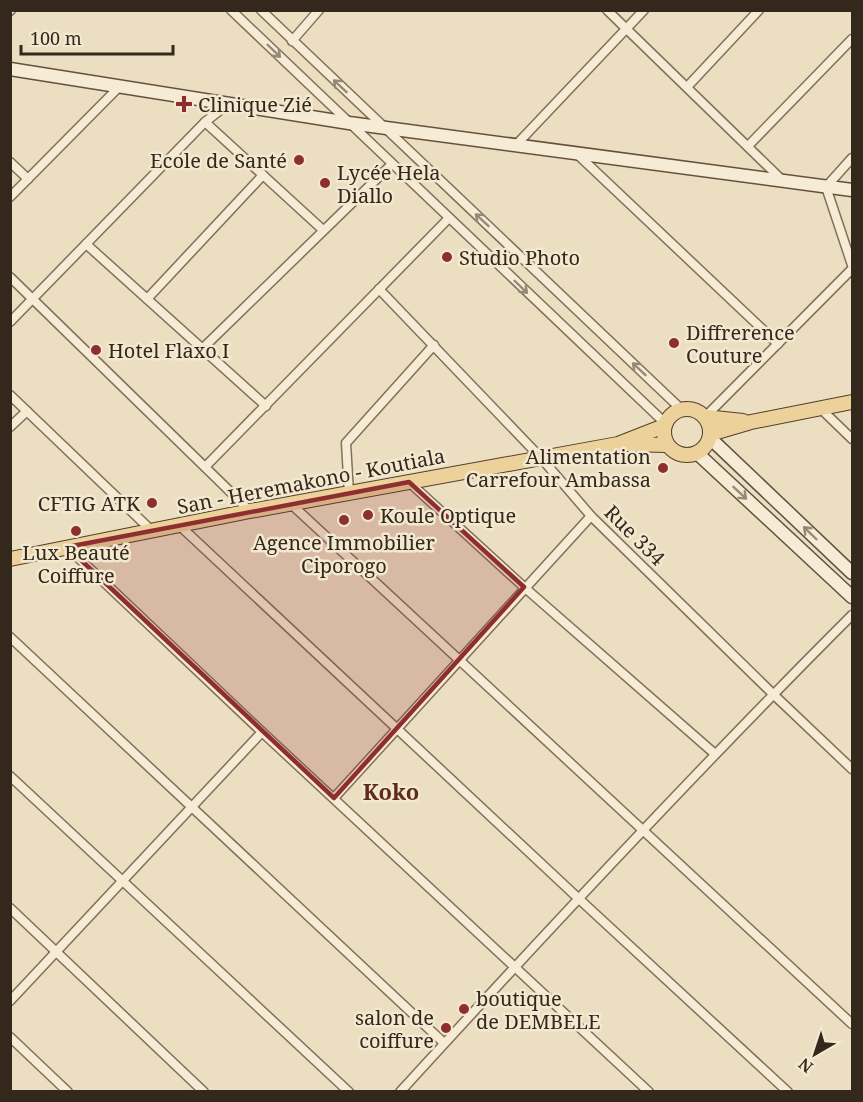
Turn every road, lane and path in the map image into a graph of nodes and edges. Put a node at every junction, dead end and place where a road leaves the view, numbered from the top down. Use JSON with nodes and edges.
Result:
{"nodes":[{"id":1,"x":231,"y":10,"type":"edge"},
{"id":2,"x":261,"y":10,"type":"edge"},
{"id":3,"x":319,"y":10,"type":"edge"},
{"id":4,"x":608,"y":10,"type":"edge"},
{"id":5,"x":644,"y":10,"type":"edge"},
{"id":6,"x":759,"y":10,"type":"edge"},
{"id":7,"x":626,"y":28,"type":"junction"},
{"id":8,"x":852,"y":39,"type":"edge"},
{"id":9,"x":292,"y":40,"type":"junction"},
{"id":10,"x":10,"y":69,"type":"edge"},
{"id":11,"x":119,"y":87,"type":"junction"},
{"id":12,"x":687,"y":87,"type":"junction"},
{"id":13,"x":228,"y":104,"type":"junction"},
{"id":14,"x":205,"y":122,"type":"junction"},
{"id":15,"x":349,"y":123,"type":"junction"},
{"id":16,"x":384,"y":127,"type":"junction"},
{"id":17,"x":516,"y":145,"type":"junction"},
{"id":18,"x":748,"y":146,"type":"junction"},
{"id":19,"x":575,"y":152,"type":"junction"},
{"id":20,"x":852,"y":158,"type":"edge"},
{"id":21,"x":10,"y":162,"type":"edge"},
{"id":22,"x":392,"y":164,"type":"junction"},
{"id":23,"x":263,"y":175,"type":"junction"},
{"id":24,"x":28,"y":179,"type":"junction"},
{"id":25,"x":781,"y":179,"type":"junction"},
{"id":26,"x":826,"y":187,"type":"junction"},
{"id":27,"x":852,"y":190,"type":"edge"},
{"id":28,"x":10,"y":197,"type":"edge"},
{"id":29,"x":449,"y":218,"type":"junction"},
{"id":30,"x":323,"y":230,"type":"junction"},
{"id":31,"x":86,"y":244,"type":"junction"},
{"id":32,"x":852,"y":267,"type":"edge"},
{"id":33,"x":10,"y":278,"type":"edge"},
{"id":34,"x":379,"y":289,"type":"junction"},
{"id":35,"x":33,"y":299,"type":"junction"},
{"id":36,"x":147,"y":299,"type":"junction"},
{"id":37,"x":10,"y":322,"type":"edge"},
{"id":38,"x":778,"y":344,"type":"junction"},
{"id":39,"x":434,"y":345,"type":"junction"},
{"id":40,"x":202,"y":349,"type":"junction"},
{"id":41,"x":10,"y":395,"type":"edge"},
{"id":42,"x":852,"y":402,"type":"edge"},
{"id":43,"x":266,"y":406,"type":"junction"},
{"id":44,"x":820,"y":408,"type":"junction"},
{"id":45,"x":681,"y":409,"type":"junction"},
{"id":46,"x":27,"y":411,"type":"junction"},
{"id":47,"x":705,"y":417,"type":"junction"},
{"id":48,"x":751,"y":422,"type":"junction"},
{"id":49,"x":664,"y":425,"type":"junction"},
{"id":50,"x":10,"y":427,"type":"edge"},
{"id":51,"x":710,"y":436,"type":"junction"},
{"id":52,"x":852,"y":439,"type":"edge"},
{"id":53,"x":618,"y":444,"type":"junction"},
{"id":54,"x":667,"y":445,"type":"junction"},
{"id":55,"x":697,"y":453,"type":"junction"},
{"id":56,"x":542,"y":459,"type":"junction"},
{"id":57,"x":205,"y":467,"type":"junction"},
{"id":58,"x":409,"y":482,"type":"junction"},
{"id":59,"x":349,"y":493,"type":"junction"},
{"id":60,"x":291,"y":504,"type":"junction"},
{"id":61,"x":250,"y":511,"type":"junction"},
{"id":62,"x":591,"y":516,"type":"junction"},
{"id":63,"x":179,"y":525,"type":"junction"},
{"id":64,"x":152,"y":531,"type":"junction"},
{"id":65,"x":67,"y":547,"type":"junction"},
{"id":66,"x":10,"y":559,"type":"edge"},
{"id":67,"x":852,"y":573,"type":"edge"},
{"id":68,"x":524,"y":587,"type":"junction"},
{"id":69,"x":852,"y":597,"type":"edge"},
{"id":70,"x":852,"y":615,"type":"edge"},
{"id":71,"x":10,"y":637,"type":"edge"},
{"id":72,"x":459,"y":659,"type":"junction"},
{"id":73,"x":773,"y":694,"type":"junction"},
{"id":74,"x":395,"y":729,"type":"junction"},
{"id":75,"x":262,"y":732,"type":"junction"},
{"id":76,"x":715,"y":754,"type":"junction"},
{"id":77,"x":852,"y":769,"type":"edge"},
{"id":78,"x":10,"y":776,"type":"edge"},
{"id":79,"x":334,"y":798,"type":"junction"},
{"id":80,"x":191,"y":807,"type":"junction"},
{"id":81,"x":643,"y":830,"type":"junction"},
{"id":82,"x":123,"y":880,"type":"junction"},
{"id":83,"x":578,"y":898,"type":"junction"},
{"id":84,"x":10,"y":908,"type":"edge"},
{"id":85,"x":57,"y":951,"type":"junction"},
{"id":86,"x":516,"y":967,"type":"junction"},
{"id":87,"x":10,"y":1001,"type":"edge"},
{"id":88,"x":852,"y":1024,"type":"edge"},
{"id":89,"x":10,"y":1037,"type":"edge"},
{"id":90,"x":444,"y":1043,"type":"junction"},
{"id":91,"x":68,"y":1092,"type":"edge"},
{"id":92,"x":204,"y":1092,"type":"edge"},
{"id":93,"x":349,"y":1092,"type":"edge"},
{"id":94,"x":400,"y":1092,"type":"edge"},
{"id":95,"x":649,"y":1092,"type":"edge"},
{"id":96,"x":789,"y":1092,"type":"edge"}],
"edges":[{"from":1,"to":15,"type":"street","one_way":true},
{"from":2,"to":9,"type":"street"},
{"from":3,"to":9,"type":"street"},
{"from":4,"to":7,"type":"street"},
{"from":5,"to":7,"type":"street"},
{"from":6,"to":12,"type":"street"},
{"from":7,"to":12,"type":"street"},
{"from":7,"to":17,"type":"street"},
{"from":8,"to":18,"type":"street"},
{"from":16,"to":9,"type":"street","one_way":true},
{"from":10,"to":11,"type":"street"},
{"from":11,"to":13,"type":"street"},
{"from":11,"to":24,"type":"street"},
{"from":12,"to":18,"type":"street"},
{"from":13,"to":14,"type":"street"},
{"from":13,"to":15,"type":"street"},
{"from":14,"to":23,"type":"street"},
{"from":14,"to":31,"type":"street"},
{"from":15,"to":16,"type":"street"},
{"from":15,"to":22,"type":"street"},
{"from":16,"to":17,"type":"street"},
{"from":45,"to":16,"type":"street","one_way":true},
{"from":17,"to":19,"type":"street"},
{"from":18,"to":25,"type":"street"},
{"from":19,"to":25,"type":"street"},
{"from":19,"to":38,"type":"street"},
{"from":20,"to":26,"type":"street"},
{"from":21,"to":24,"type":"street"},
{"from":22,"to":29,"type":"street"},
{"from":22,"to":30,"type":"street"},
{"from":23,"to":30,"type":"street"},
{"from":23,"to":36,"type":"street"},
{"from":24,"to":28,"type":"street"},
{"from":25,"to":26,"type":"street"},
{"from":26,"to":27,"type":"street"},
{"from":26,"to":32,"type":"street"},
{"from":29,"to":34,"type":"street"},
{"from":29,"to":49,"type":"street","one_way":true},
{"from":30,"to":40,"type":"street"},
{"from":31,"to":35,"type":"street"},
{"from":31,"to":36,"type":"street"},
{"from":32,"to":38,"type":"street"},
{"from":33,"to":35,"type":"street"},
{"from":34,"to":39,"type":"street","name":"Rue 334"},
{"from":34,"to":43,"type":"street"},
{"from":35,"to":37,"type":"street"},
{"from":35,"to":57,"type":"street"},
{"from":36,"to":40,"type":"street"},
{"from":38,"to":47,"type":"street"},
{"from":39,"to":56,"type":"street","name":"Rue 334"},
{"from":39,"to":59,"type":"street"},
{"from":40,"to":43,"type":"street"},
{"from":41,"to":46,"type":"street"},
{"from":42,"to":44,"type":"main road"},
{"from":43,"to":57,"type":"street"},
{"from":44,"to":48,"type":"main road"},
{"from":44,"to":52,"type":"street"},
{"from":45,"to":47,"type":"main road"},
{"from":45,"to":49,"type":"main road"},
{"from":46,"to":50,"type":"street"},
{"from":46,"to":64,"type":"street"},
{"from":47,"to":48,"type":"main road"},
{"from":47,"to":51,"type":"main road"},
{"from":48,"to":51,"type":"main road"},
{"from":49,"to":53,"type":"main road"},
{"from":49,"to":54,"type":"main road"},
{"from":51,"to":55,"type":"main road"},
{"from":67,"to":51,"type":"street","one_way":true},
{"from":53,"to":54,"type":"main road"},
{"from":53,"to":56,"type":"main road","name":"San - Heremakono - Koutiala"},
{"from":54,"to":55,"type":"main road"},
{"from":55,"to":69,"type":"street","one_way":true},
{"from":56,"to":58,"type":"main road","name":"San - Heremakono - Koutiala"},
{"from":56,"to":62,"type":"street","name":"Rue 334"},
{"from":57,"to":61,"type":"street"},
{"from":58,"to":59,"type":"main road","name":"San - Heremakono - Koutiala"},
{"from":58,"to":68,"type":"street"},
{"from":59,"to":60,"type":"main road","name":"San - Heremakono - Koutiala"},
{"from":60,"to":61,"type":"main road","name":"San - Heremakono - Koutiala"},
{"from":60,"to":72,"type":"street"},
{"from":61,"to":63,"type":"main road","name":"San - Heremakono - Koutiala"},
{"from":62,"to":68,"type":"street"},
{"from":62,"to":73,"type":"street","name":"Rue 334"},
{"from":63,"to":64,"type":"main road","name":"San - Heremakono - Koutiala"},
{"from":63,"to":74,"type":"street"},
{"from":64,"to":65,"type":"main road","name":"San - Heremakono - Koutiala"},
{"from":65,"to":66,"type":"main road","name":"San - Heremakono - Koutiala"},
{"from":65,"to":75,"type":"street"},
{"from":68,"to":72,"type":"street"},
{"from":68,"to":76,"type":"street"},
{"from":70,"to":73,"type":"street"},
{"from":71,"to":80,"type":"street"},
{"from":72,"to":74,"type":"street"},
{"from":72,"to":81,"type":"street"},
{"from":73,"to":76,"type":"street"},
{"from":73,"to":77,"type":"street","name":"Rue 334"},
{"from":74,"to":79,"type":"street"},
{"from":74,"to":83,"type":"street"},
{"from":75,"to":79,"type":"street"},
{"from":75,"to":80,"type":"street"},
{"from":76,"to":81,"type":"street"},
{"from":78,"to":82,"type":"street"},
{"from":79,"to":86,"type":"street"},
{"from":80,"to":82,"type":"street"},
{"from":80,"to":90,"type":"street"},
{"from":81,"to":83,"type":"street"},
{"from":81,"to":88,"type":"street"},
{"from":82,"to":85,"type":"street"},
{"from":82,"to":93,"type":"street"},
{"from":83,"to":86,"type":"street"},
{"from":83,"to":96,"type":"street"},
{"from":84,"to":85,"type":"street"},
{"from":85,"to":87,"type":"street"},
{"from":85,"to":92,"type":"street"},
{"from":86,"to":90,"type":"street"},
{"from":86,"to":95,"type":"street"},
{"from":89,"to":91,"type":"street"},
{"from":90,"to":94,"type":"street"}]}
